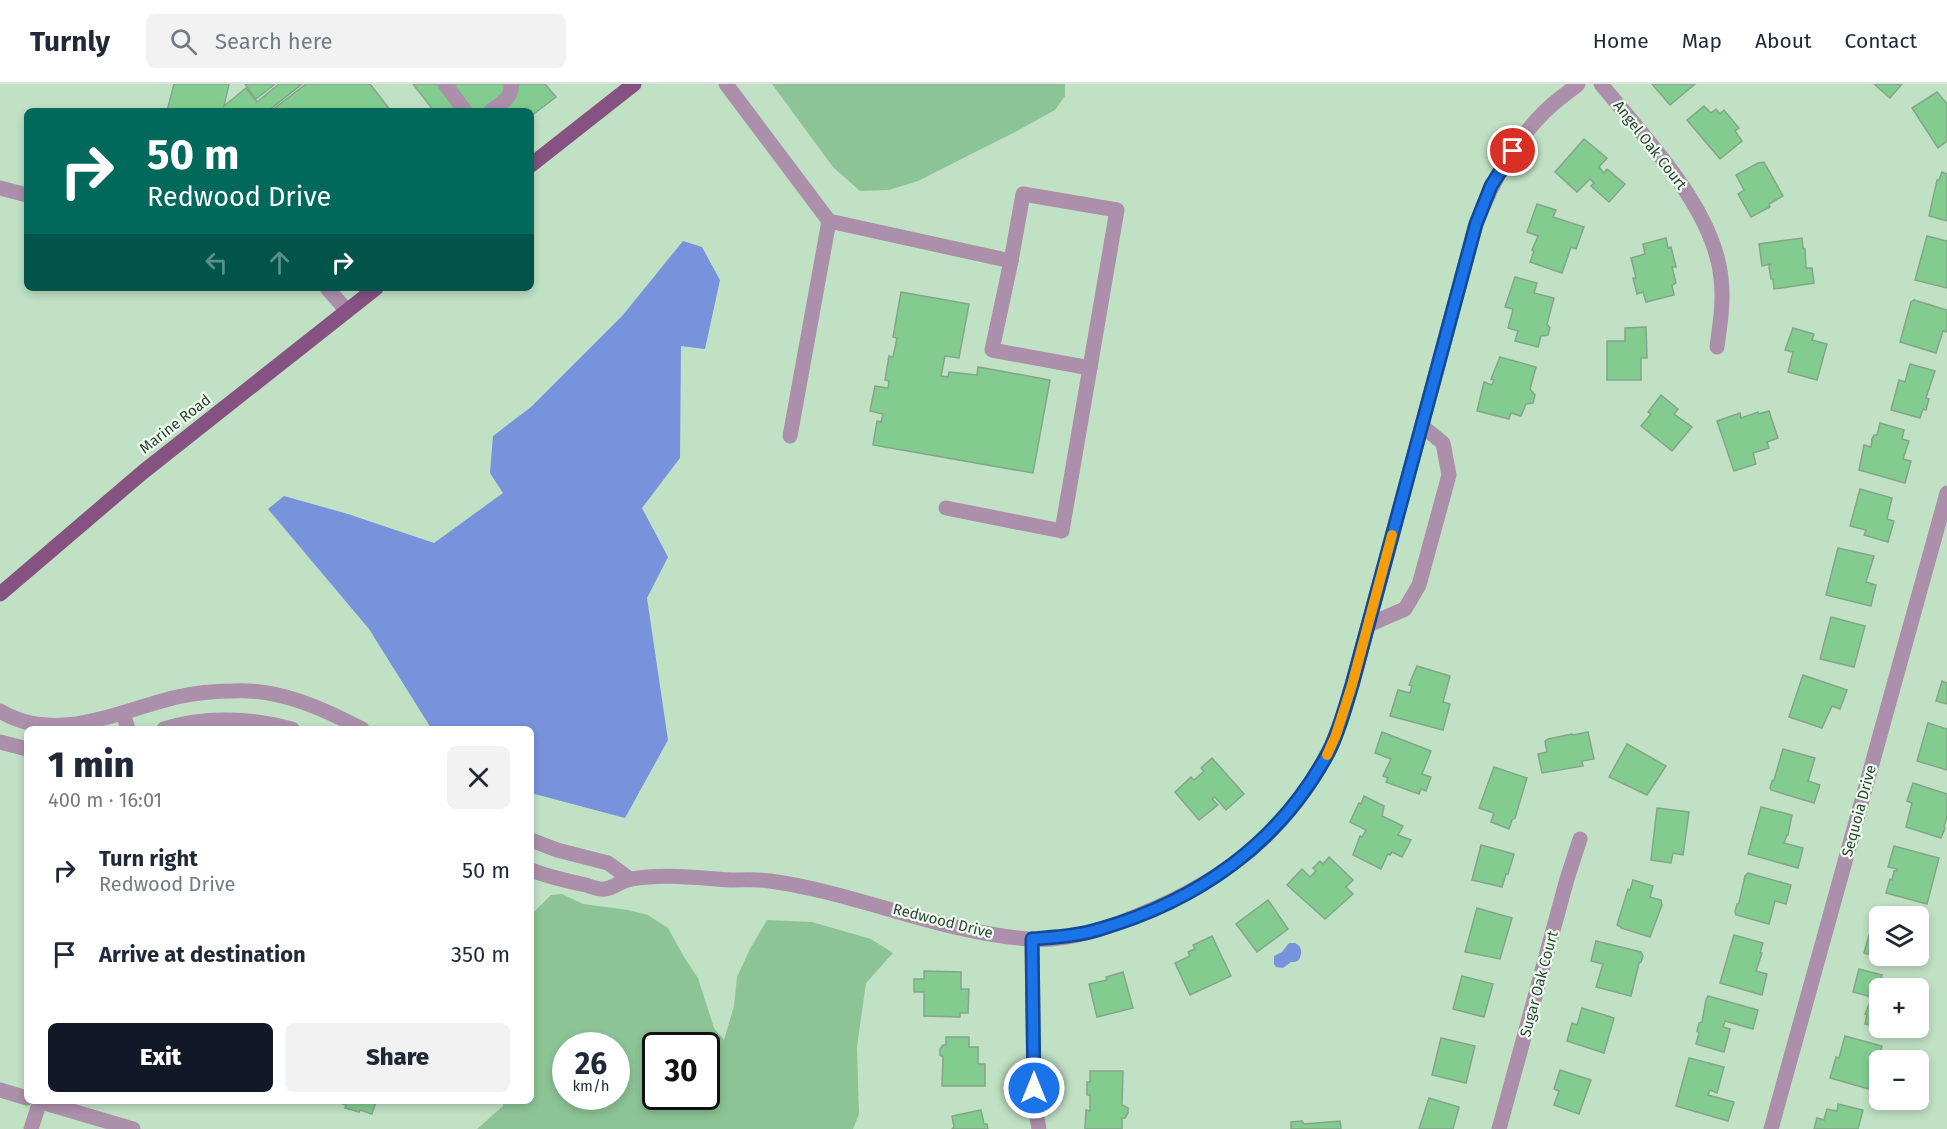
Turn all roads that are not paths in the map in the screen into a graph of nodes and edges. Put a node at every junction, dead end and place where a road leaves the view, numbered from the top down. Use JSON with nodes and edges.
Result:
{"nodes":[{"id":1,"x":445,"y":84,"type":"edge"},
{"id":2,"x":511,"y":84,"type":"edge"},
{"id":3,"x":634,"y":84,"type":"edge"},
{"id":4,"x":726,"y":84,"type":"edge"},
{"id":5,"x":1578,"y":84,"type":"edge"},
{"id":6,"x":1601,"y":84,"type":"edge"},
{"id":7,"x":463,"y":108,"type":"edge"},
{"id":8,"x":495,"y":108,"type":"edge"},
{"id":9,"x":534,"y":163,"type":"edge"},
{"id":10,"x":0,"y":188,"type":"edge"},
{"id":11,"x":24,"y":194,"type":"edge"},
{"id":12,"x":829,"y":221,"type":"junction"},
{"id":13,"x":1011,"y":261,"type":"junction"},
{"id":14,"x":330,"y":291,"type":"edge"},
{"id":15,"x":372,"y":291,"type":"edge"},
{"id":16,"x":347,"y":311,"type":"junction"},
{"id":17,"x":1717,"y":347,"type":"dead end"},
{"id":18,"x":1090,"y":368,"type":"junction"},
{"id":19,"x":1422,"y":426,"type":"junction"},
{"id":20,"x":790,"y":436,"type":"dead end"},
{"id":21,"x":1947,"y":493,"type":"edge"},
{"id":22,"x":946,"y":508,"type":"dead end"},
{"id":23,"x":0,"y":594,"type":"edge"},
{"id":24,"x":1368,"y":626,"type":"junction"},
{"id":25,"x":0,"y":711,"type":"edge"},
{"id":26,"x":123,"y":713,"type":"junction"},
{"id":27,"x":127,"y":726,"type":"edge"},
{"id":28,"x":172,"y":726,"type":"edge"},
{"id":29,"x":281,"y":726,"type":"edge"},
{"id":30,"x":356,"y":726,"type":"edge"},
{"id":31,"x":0,"y":742,"type":"edge"},
{"id":32,"x":24,"y":748,"type":"edge"},
{"id":33,"x":1580,"y":839,"type":"dead end"},
{"id":34,"x":534,"y":841,"type":"edge"},
{"id":35,"x":534,"y":871,"type":"edge"},
{"id":36,"x":630,"y":879,"type":"junction"},
{"id":37,"x":1032,"y":939,"type":"junction"},
{"id":38,"x":0,"y":1090,"type":"edge"},
{"id":39,"x":24,"y":1097,"type":"edge"},
{"id":40,"x":39,"y":1104,"type":"edge"},
{"id":41,"x":50,"y":1104,"type":"edge"},
{"id":42,"x":32,"y":1129,"type":"edge"},
{"id":43,"x":134,"y":1129,"type":"edge"},
{"id":44,"x":1039,"y":1129,"type":"edge"},
{"id":45,"x":1499,"y":1129,"type":"edge"},
{"id":46,"x":1771,"y":1129,"type":"edge"}],
"edges":[{"from":1,"to":7,"type":"street"},
{"from":2,"to":8,"type":"street"},
{"from":3,"to":9,"type":"main road"},
{"from":4,"to":12,"type":"street"},
{"from":5,"to":19,"type":"street","name":"Redwood Drive"},
{"from":6,"to":17,"type":"street","name":"Angel Oak Court"},
{"from":10,"to":11,"type":"street"},
{"from":12,"to":13,"type":"street"},
{"from":12,"to":20,"type":"street"},
{"from":13,"to":18,"type":"street"},
{"from":13,"to":18,"type":"street"},
{"from":14,"to":16,"type":"street"},
{"from":15,"to":16,"type":"main road","name":"Marine Road"},
{"from":16,"to":23,"type":"main road","name":"Marine Road"},
{"from":18,"to":22,"type":"street"},
{"from":19,"to":24,"type":"street","name":"Redwood Drive"},
{"from":19,"to":24,"type":"street"},
{"from":21,"to":46,"type":"street","name":"Sequoia Drive"},
{"from":24,"to":37,"type":"street","name":"Redwood Drive"},
{"from":25,"to":26,"type":"street"},
{"from":26,"to":27,"type":"street"},
{"from":26,"to":30,"type":"street"},
{"from":28,"to":29,"type":"street"},
{"from":31,"to":32,"type":"street"},
{"from":33,"to":45,"type":"street","name":"Sugar Oak Court"},
{"from":34,"to":36,"type":"street"},
{"from":35,"to":36,"type":"street","name":"Redwood Drive"},
{"from":36,"to":37,"type":"street","name":"Redwood Drive"},
{"from":37,"to":44,"type":"street"},
{"from":38,"to":39,"type":"street"},
{"from":40,"to":42,"type":"street"},
{"from":41,"to":43,"type":"street"}]}
